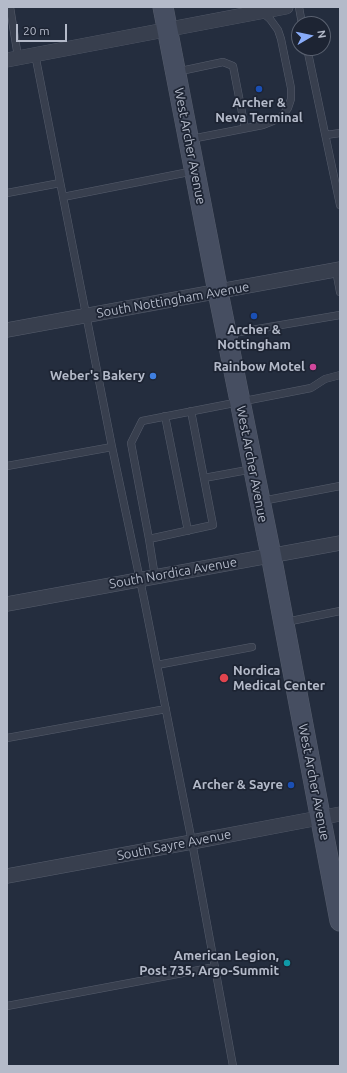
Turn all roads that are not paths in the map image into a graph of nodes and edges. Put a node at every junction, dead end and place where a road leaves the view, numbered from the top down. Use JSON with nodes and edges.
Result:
{"nodes":[{"id":1,"x":10,"y":7,"type":"edge"},
{"id":2,"x":163,"y":7,"type":"edge"},
{"id":3,"x":286,"y":7,"type":"edge"},
{"id":4,"x":262,"y":12,"type":"junction"},
{"id":5,"x":167,"y":29,"type":"junction"},
{"id":6,"x":35,"y":54,"type":"junction"},
{"id":7,"x":309,"y":56,"type":"edge"},
{"id":8,"x":13,"y":58,"type":"edge"},
{"id":9,"x":175,"y":72,"type":"junction"},
{"id":10,"x":245,"y":128,"type":"junction"},
{"id":11,"x":340,"y":133,"type":"edge"},
{"id":12,"x":326,"y":135,"type":"junction"},
{"id":13,"x":189,"y":140,"type":"junction"},
{"id":14,"x":194,"y":171,"type":"junction"},
{"id":15,"x":60,"y":183,"type":"junction"},
{"id":16,"x":7,"y":193,"type":"edge"},
{"id":17,"x":63,"y":197,"type":"junction"},
{"id":18,"x":340,"y":205,"type":"edge"},
{"id":19,"x":338,"y":270,"type":"edge"},
{"id":20,"x":218,"y":292,"type":"junction"},
{"id":21,"x":340,"y":292,"type":"edge"},
{"id":22,"x":340,"y":315,"type":"edge"},
{"id":23,"x":86,"y":316,"type":"junction"},
{"id":24,"x":7,"y":330,"type":"edge"},
{"id":25,"x":227,"y":334,"type":"junction"},
{"id":26,"x":340,"y":375,"type":"edge"},
{"id":27,"x":240,"y":401,"type":"junction"},
{"id":28,"x":191,"y":411,"type":"junction"},
{"id":29,"x":165,"y":416,"type":"junction"},
{"id":30,"x":112,"y":446,"type":"junction"},
{"id":31,"x":7,"y":466,"type":"edge"},
{"id":32,"x":254,"y":469,"type":"junction"},
{"id":33,"x":204,"y":478,"type":"junction"},
{"id":34,"x":340,"y":486,"type":"edge"},
{"id":35,"x":260,"y":502,"type":"junction"},
{"id":36,"x":188,"y":531,"type":"junction"},
{"id":37,"x":149,"y":539,"type":"junction"},
{"id":38,"x":340,"y":543,"type":"edge"},
{"id":39,"x":271,"y":556,"type":"junction"},
{"id":40,"x":155,"y":577,"type":"junction"},
{"id":41,"x":140,"y":580,"type":"junction"},
{"id":42,"x":7,"y":604,"type":"edge"},
{"id":43,"x":340,"y":611,"type":"edge"},
{"id":44,"x":284,"y":622,"type":"junction"},
{"id":45,"x":252,"y":647,"type":"dead end"},
{"id":46,"x":157,"y":665,"type":"junction"},
{"id":47,"x":166,"y":709,"type":"junction"},
{"id":48,"x":7,"y":738,"type":"edge"},
{"id":49,"x":340,"y":814,"type":"edge"},
{"id":50,"x":320,"y":817,"type":"junction"},
{"id":51,"x":192,"y":842,"type":"junction"},
{"id":52,"x":7,"y":876,"type":"edge"},
{"id":53,"x":338,"y":900,"type":"edge"},
{"id":54,"x":340,"y":921,"type":"edge"},
{"id":55,"x":215,"y":967,"type":"junction"},
{"id":56,"x":7,"y":1006,"type":"edge"},
{"id":57,"x":233,"y":1066,"type":"edge"}],
"edges":[{"from":1,"to":8,"type":"lane"},
{"from":2,"to":5,"type":"main road","name":"West Archer Avenue"},
{"from":3,"to":4,"type":"street"},
{"from":4,"to":5,"type":"street"},
{"from":4,"to":10,"type":"lane"},
{"from":5,"to":6,"type":"street"},
{"from":5,"to":9,"type":"main road","name":"West Archer Avenue"},
{"from":6,"to":8,"type":"street"},
{"from":6,"to":15,"type":"lane"},
{"from":7,"to":12,"type":"lane"},
{"from":9,"to":10,"type":"lane"},
{"from":9,"to":13,"type":"main road","name":"West Archer Avenue"},
{"from":10,"to":13,"type":"lane"},
{"from":11,"to":12,"type":"lane"},
{"from":12,"to":18,"type":"lane"},
{"from":13,"to":14,"type":"main road","name":"West Archer Avenue"},
{"from":14,"to":17,"type":"lane"},
{"from":14,"to":20,"type":"main road","name":"West Archer Avenue"},
{"from":15,"to":16,"type":"lane"},
{"from":15,"to":17,"type":"lane"},
{"from":17,"to":23,"type":"lane"},
{"from":19,"to":20,"type":"street","name":"South Nottingham Avenue"},
{"from":19,"to":21,"type":"lane"},
{"from":20,"to":23,"type":"street","name":"South Nottingham Avenue"},
{"from":20,"to":25,"type":"main road","name":"West Archer Avenue"},
{"from":22,"to":25,"type":"lane"},
{"from":23,"to":24,"type":"street","name":"South Nottingham Avenue"},
{"from":23,"to":30,"type":"lane"},
{"from":25,"to":27,"type":"main road","name":"West Archer Avenue"},
{"from":26,"to":27,"type":"lane"},
{"from":27,"to":28,"type":"lane"},
{"from":27,"to":32,"type":"main road","name":"West Archer Avenue"},
{"from":28,"to":29,"type":"lane"},
{"from":28,"to":33,"type":"lane"},
{"from":29,"to":36,"type":"lane"},
{"from":29,"to":37,"type":"lane"},
{"from":30,"to":31,"type":"lane"},
{"from":30,"to":41,"type":"lane"},
{"from":32,"to":33,"type":"lane"},
{"from":32,"to":35,"type":"main road","name":"West Archer Avenue"},
{"from":33,"to":36,"type":"lane"},
{"from":34,"to":35,"type":"lane"},
{"from":35,"to":39,"type":"main road","name":"West Archer Avenue"},
{"from":36,"to":37,"type":"lane"},
{"from":37,"to":40,"type":"lane"},
{"from":38,"to":39,"type":"street","name":"South Nordica Avenue"},
{"from":39,"to":40,"type":"street","name":"South Nordica Avenue"},
{"from":39,"to":44,"type":"main road","name":"West Archer Avenue"},
{"from":40,"to":41,"type":"street","name":"South Nordica Avenue"},
{"from":41,"to":42,"type":"street","name":"South Nordica Avenue"},
{"from":41,"to":46,"type":"lane"},
{"from":43,"to":44,"type":"lane"},
{"from":44,"to":50,"type":"main road","name":"West Archer Avenue"},
{"from":45,"to":46,"type":"lane"},
{"from":46,"to":47,"type":"lane"},
{"from":47,"to":48,"type":"lane"},
{"from":47,"to":51,"type":"lane"},
{"from":49,"to":50,"type":"street","name":"South Sayre Avenue"},
{"from":50,"to":51,"type":"street","name":"South Sayre Avenue"},
{"from":50,"to":53,"type":"main road","name":"West Archer Avenue"},
{"from":51,"to":52,"type":"street","name":"South Sayre Avenue"},
{"from":51,"to":55,"type":"lane"},
{"from":53,"to":54,"type":"main road","name":"West Archer Avenue"},
{"from":55,"to":56,"type":"lane"},
{"from":55,"to":57,"type":"lane"}]}
